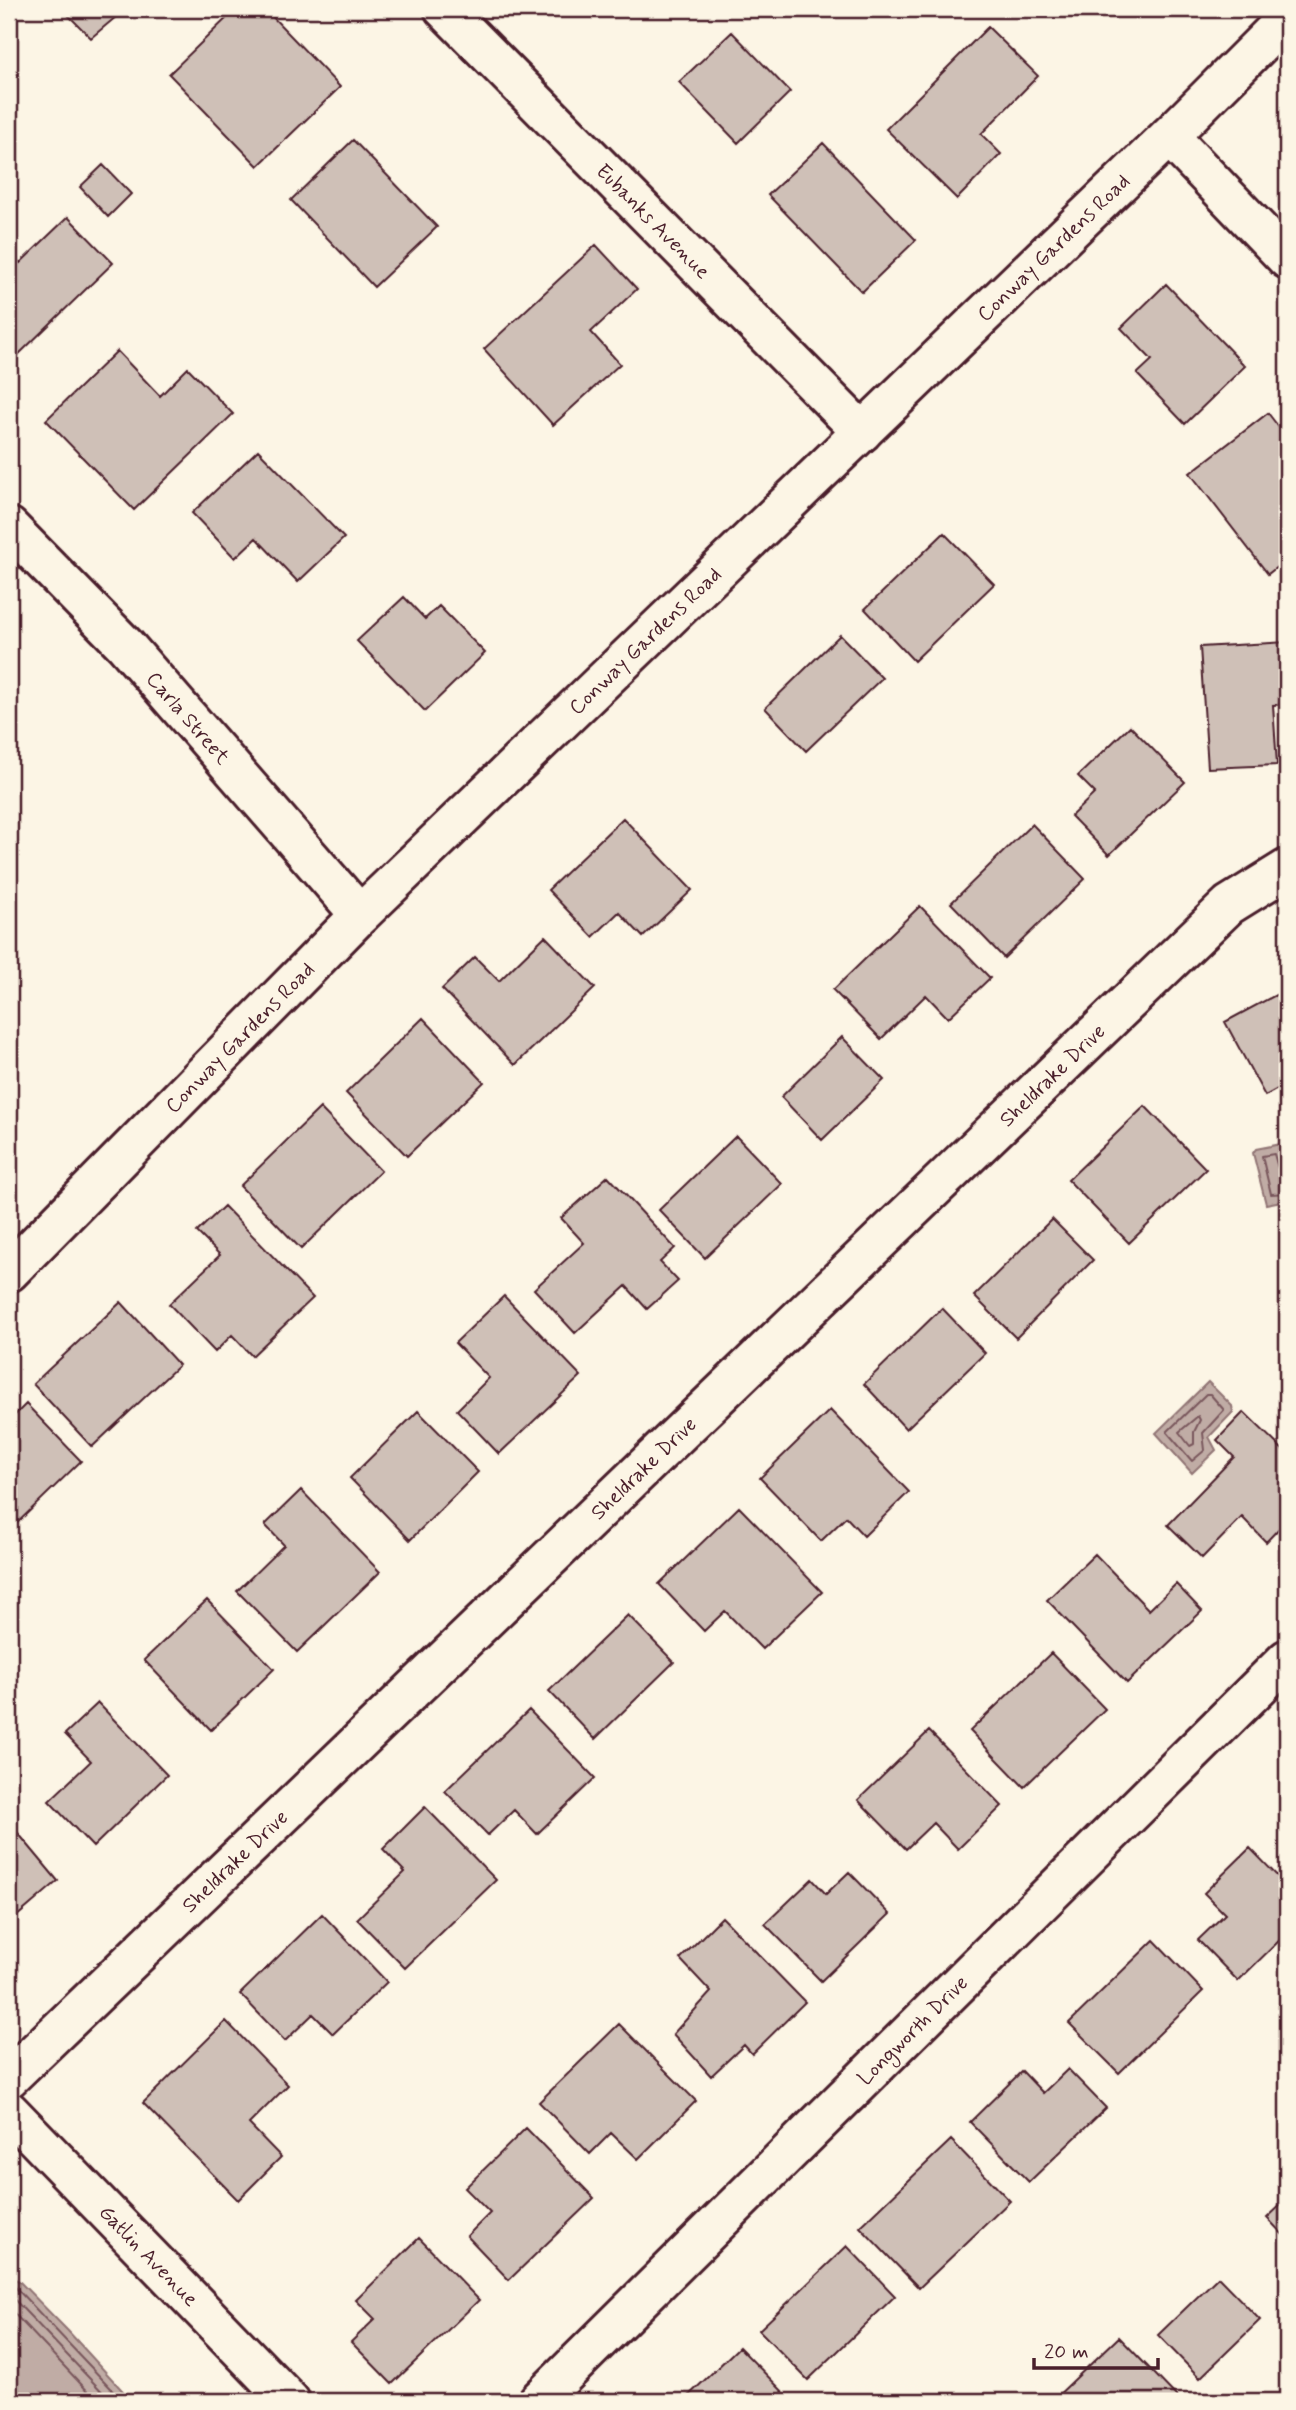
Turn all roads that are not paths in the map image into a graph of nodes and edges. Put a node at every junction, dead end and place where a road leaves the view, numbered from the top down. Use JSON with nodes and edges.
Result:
{"nodes":[{"id":1,"x":444,"y":9,"type":"edge"},
{"id":2,"x":1287,"y":18,"type":"edge"},
{"id":3,"x":1169,"y":136,"type":"junction"},
{"id":4,"x":1287,"y":258,"type":"edge"},
{"id":5,"x":862,"y":432,"type":"junction"},
{"id":6,"x":9,"y":527,"type":"edge"},
{"id":7,"x":1287,"y":869,"type":"edge"},
{"id":8,"x":360,"y":915,"type":"junction"},
{"id":9,"x":9,"y":1272,"type":"edge"},
{"id":10,"x":1287,"y":1658,"type":"edge"},
{"id":11,"x":9,"y":2078,"type":"edge"},
{"id":12,"x":9,"y":2111,"type":"edge"},
{"id":13,"x":290,"y":2401,"type":"edge"},
{"id":14,"x":538,"y":2401,"type":"edge"}],
"edges":[{"from":1,"to":5,"type":"street","name":"Eubanks Avenue"},
{"from":2,"to":3,"type":"street","name":"Conway Gardens Road"},
{"from":3,"to":4,"type":"street"},
{"from":3,"to":5,"type":"street","name":"Conway Gardens Road"},
{"from":5,"to":8,"type":"street","name":"Conway Gardens Road"},
{"from":6,"to":8,"type":"street","name":"Carla Street"},
{"from":7,"to":11,"type":"street","name":"Sheldrake Drive"},
{"from":8,"to":9,"type":"street","name":"Conway Gardens Road"},
{"from":10,"to":14,"type":"street","name":"Longworth Drive"},
{"from":12,"to":13,"type":"street","name":"Gatlin Avenue"}]}
